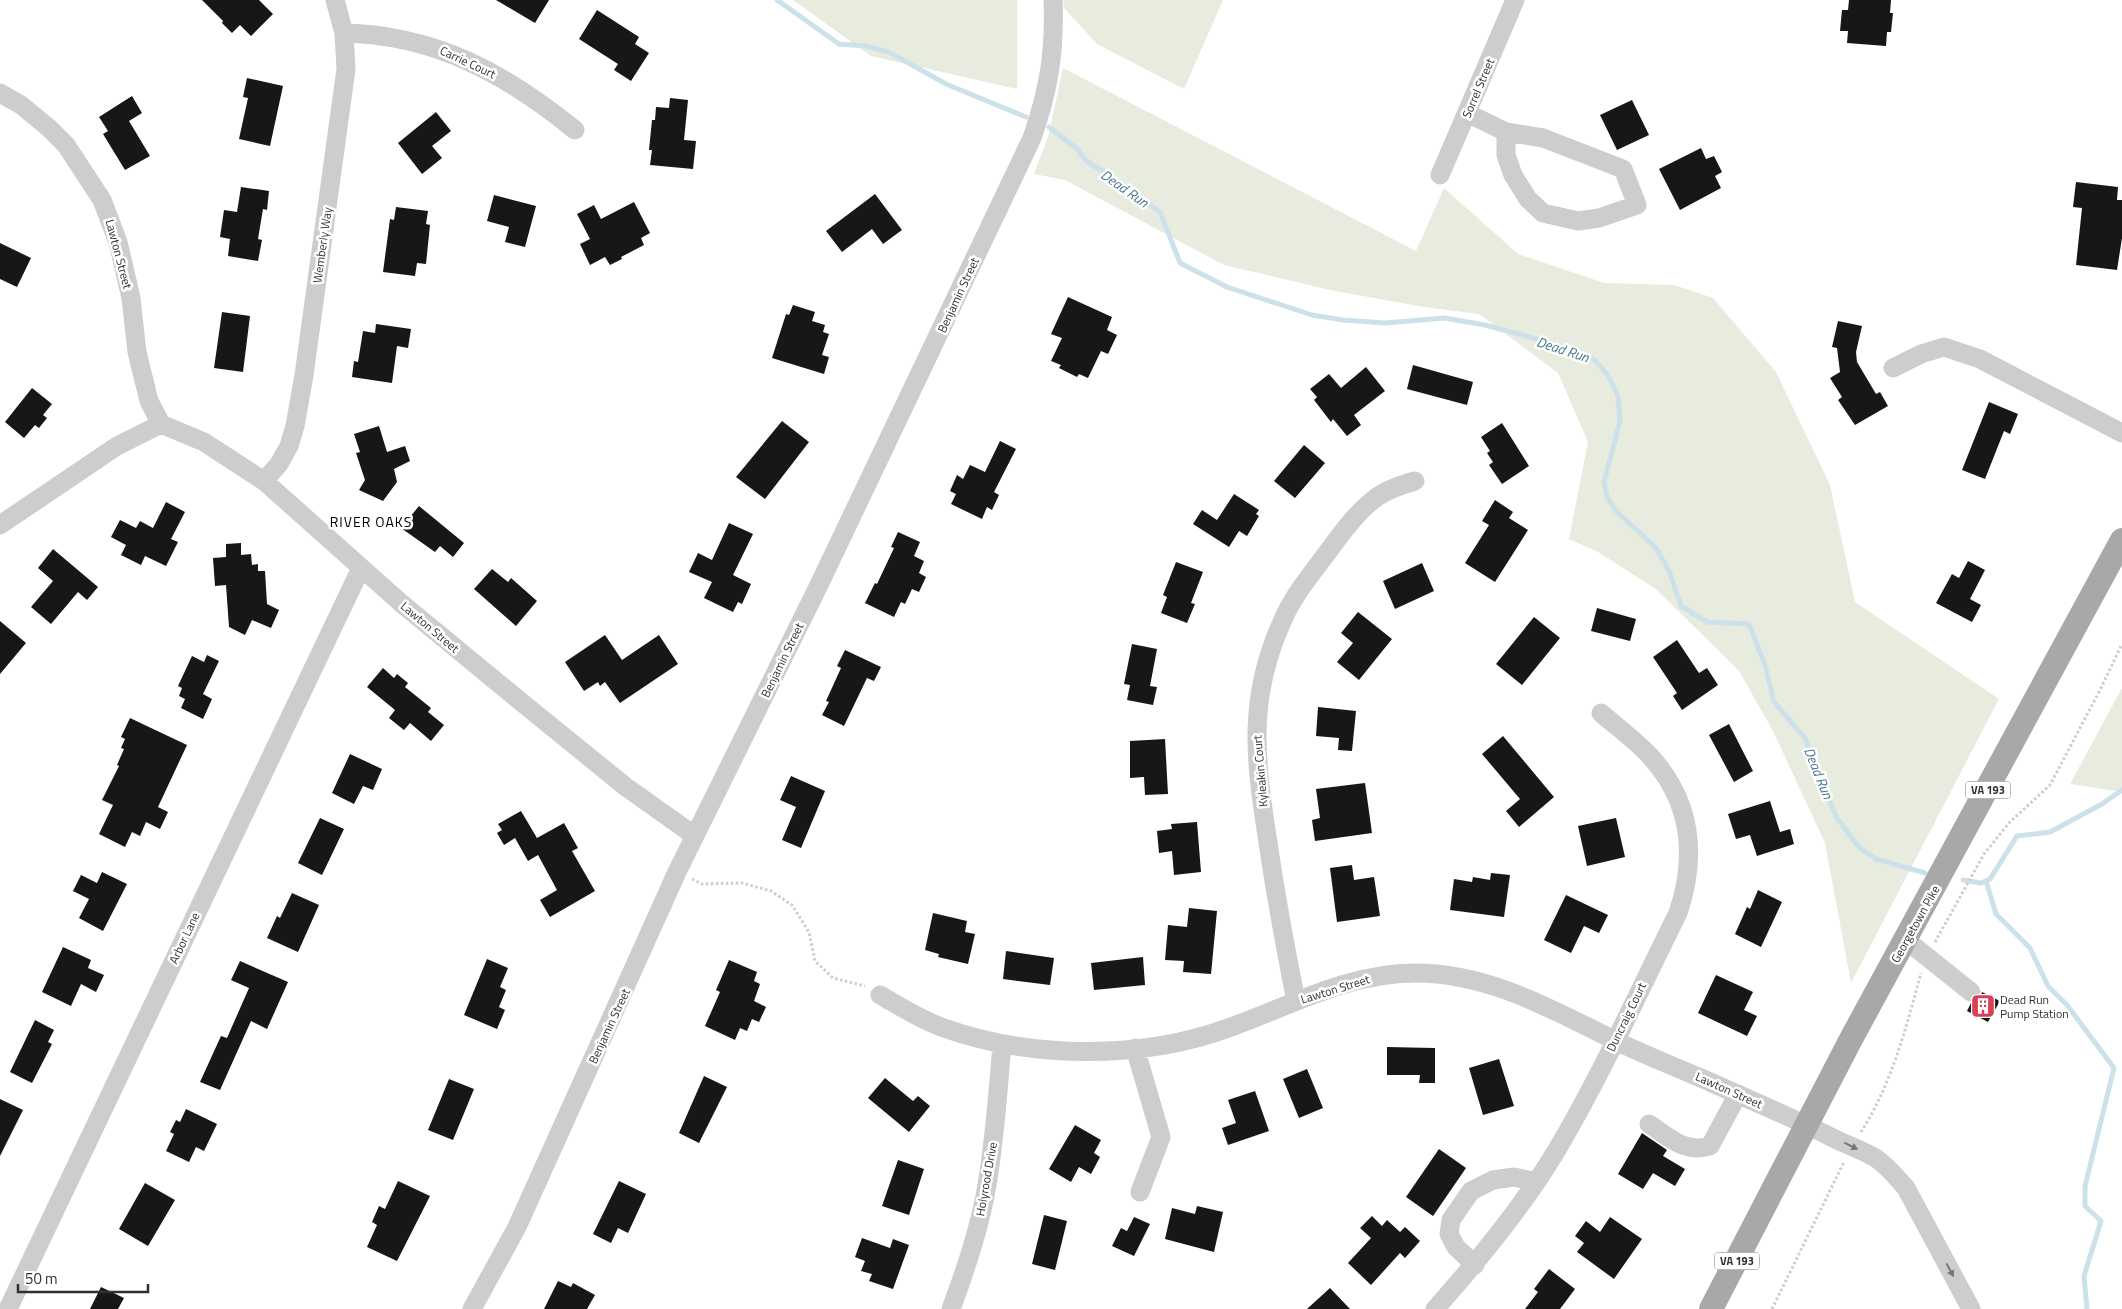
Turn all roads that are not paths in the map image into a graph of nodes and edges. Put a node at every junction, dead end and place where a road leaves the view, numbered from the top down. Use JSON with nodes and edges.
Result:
{"nodes":[{"id":1,"x":335,"y":0,"type":"edge"},
{"id":2,"x":1054,"y":0,"type":"edge"},
{"id":3,"x":1515,"y":0,"type":"edge"},
{"id":4,"x":344,"y":33,"type":"junction"},
{"id":5,"x":0,"y":93,"type":"edge"},
{"id":6,"x":1467,"y":113,"type":"junction"},
{"id":7,"x":575,"y":130,"type":"dead end"},
{"id":8,"x":1506,"y":132,"type":"junction"},
{"id":9,"x":1440,"y":175,"type":"dead end"},
{"id":10,"x":1893,"y":368,"type":"dead end"},
{"id":11,"x":161,"y":424,"type":"junction"},
{"id":12,"x":2122,"y":433,"type":"edge"},
{"id":13,"x":1415,"y":481,"type":"dead end"},
{"id":14,"x":264,"y":482,"type":"junction"},
{"id":15,"x":0,"y":525,"type":"edge"},
{"id":16,"x":2122,"y":540,"type":"edge"},
{"id":17,"x":361,"y":568,"type":"junction"},
{"id":18,"x":1601,"y":712,"type":"dead end"},
{"id":19,"x":695,"y":836,"type":"junction"},
{"id":20,"x":1906,"y":940,"type":"junction"},
{"id":21,"x":1971,"y":992,"type":"dead end"},
{"id":22,"x":880,"y":995,"type":"road end"},
{"id":23,"x":1296,"y":1000,"type":"junction"},
{"id":24,"x":1614,"y":1040,"type":"junction"},
{"id":25,"x":1002,"y":1044,"type":"junction"},
{"id":26,"x":1135,"y":1048,"type":"junction"},
{"id":27,"x":1738,"y":1094,"type":"junction"},
{"id":28,"x":1648,"y":1124,"type":"dead end"},
{"id":29,"x":1808,"y":1125,"type":"junction"},
{"id":30,"x":1536,"y":1182,"type":"junction"},
{"id":31,"x":1140,"y":1192,"type":"dead end"},
{"id":32,"x":1474,"y":1265,"type":"junction"},
{"id":33,"x":8,"y":1309,"type":"edge"},
{"id":34,"x":472,"y":1309,"type":"edge"},
{"id":35,"x":951,"y":1309,"type":"edge"},
{"id":36,"x":1435,"y":1309,"type":"edge"},
{"id":37,"x":1711,"y":1309,"type":"edge"},
{"id":38,"x":1971,"y":1309,"type":"edge"}],
"edges":[{"from":1,"to":4,"type":"street","name":"Wemberly Way"},
{"from":2,"to":19,"type":"street","name":"Benjamin Street"},
{"from":3,"to":6,"type":"street","name":"Sorrel Street"},
{"from":4,"to":7,"type":"street","name":"Carrie Court"},
{"from":4,"to":14,"type":"street","name":"Wemberly Way"},
{"from":5,"to":11,"type":"street","name":"Lawton Street"},
{"from":6,"to":8,"type":"street"},
{"from":6,"to":9,"type":"street","name":"Sorrel Street"},
{"from":8,"to":8,"type":"street"},
{"from":10,"to":12,"type":"street"},
{"from":11,"to":14,"type":"street","name":"Lawton Street"},
{"from":11,"to":15,"type":"street"},
{"from":13,"to":23,"type":"street","name":"Kyleakin Court"},
{"from":14,"to":17,"type":"street","name":"Lawton Street"},
{"from":16,"to":20,"type":"main road","name":"Georgetown Pike","number":"VA 193"},
{"from":17,"to":19,"type":"street","name":"Lawton Street"},
{"from":17,"to":33,"type":"street","name":"Arbor Lane"},
{"from":18,"to":24,"type":"street","name":"Duncraig Court"},
{"from":19,"to":34,"type":"street","name":"Benjamin Street"},
{"from":20,"to":21,"type":"street"},
{"from":20,"to":29,"type":"main road","name":"Georgetown Pike","number":"VA 193"},
{"from":22,"to":25,"type":"street","name":"Lawton Street"},
{"from":23,"to":24,"type":"street","name":"Lawton Street"},
{"from":23,"to":26,"type":"street","name":"Lawton Street"},
{"from":24,"to":27,"type":"street","name":"Lawton Street"},
{"from":24,"to":30,"type":"street","name":"Duncraig Court"},
{"from":25,"to":26,"type":"street","name":"Lawton Street"},
{"from":25,"to":35,"type":"street","name":"Holyrood Drive"},
{"from":26,"to":31,"type":"street"},
{"from":27,"to":28,"type":"street"},
{"from":27,"to":29,"type":"street","name":"Lawton Street"},
{"from":29,"to":37,"type":"main road","name":"Georgetown Pike","number":"VA 193"},
{"from":29,"to":38,"type":"street","name":"Lawton Street","one_way":true},
{"from":30,"to":32,"type":"street","name":"Duncraig Court"},
{"from":30,"to":32,"type":"street"},
{"from":32,"to":36,"type":"street","name":"Duncraig Court"}]}
